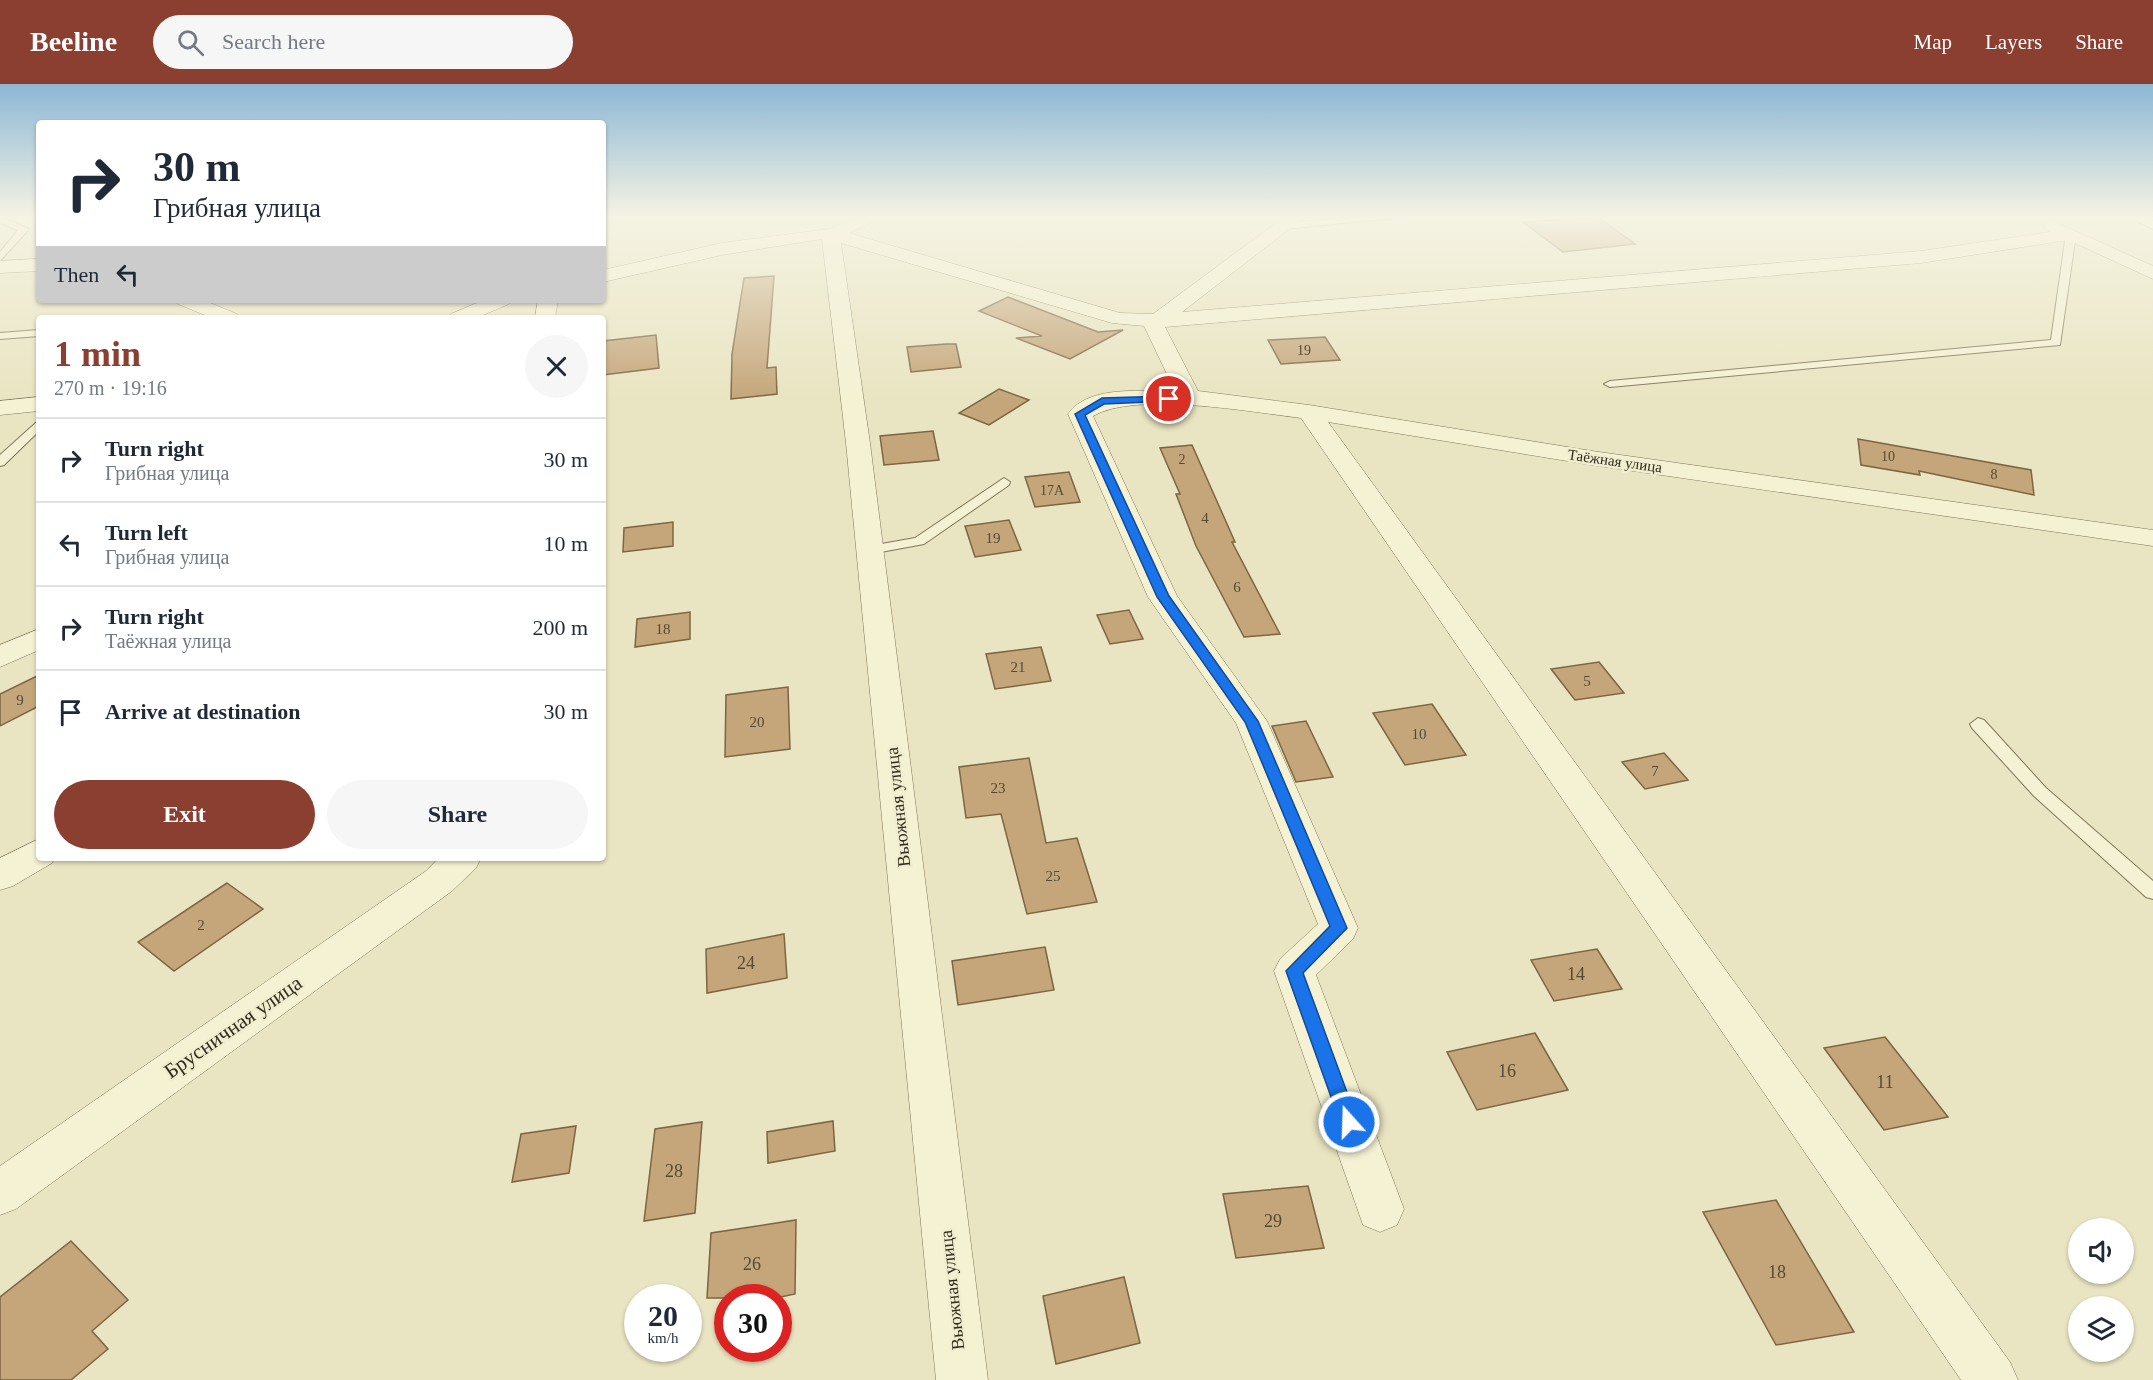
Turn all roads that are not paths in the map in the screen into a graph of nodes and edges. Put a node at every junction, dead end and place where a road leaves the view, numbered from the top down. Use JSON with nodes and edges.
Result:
{"nodes":[{"id":1,"x":836,"y":277,"type":"edge"},
{"id":2,"x":978,"y":277,"type":"edge"},
{"id":3,"x":1215,"y":277,"type":"edge"},
{"id":4,"x":1674,"y":277,"type":"edge"},
{"id":5,"x":2065,"y":277,"type":"edge"},
{"id":6,"x":192,"y":303,"type":"edge"},
{"id":7,"x":495,"y":303,"type":"edge"},
{"id":8,"x":222,"y":315,"type":"edge"},
{"id":9,"x":465,"y":315,"type":"edge"},
{"id":10,"x":1158,"y":320,"type":"junction"},
{"id":11,"x":36,"y":333,"type":"edge"},
{"id":12,"x":0,"y":336,"type":"edge"},
{"id":13,"x":1610,"y":384,"type":"dead end"},
{"id":14,"x":1190,"y":397,"type":"junction"},
{"id":15,"x":36,"y":404,"type":"edge"},
{"id":16,"x":0,"y":408,"type":"edge"},
{"id":17,"x":1309,"y":412,"type":"junction"},
{"id":18,"x":36,"y":427,"type":"edge"},
{"id":19,"x":0,"y":462,"type":"edge"},
{"id":20,"x":1004,"y":482,"type":"dead end"},
{"id":21,"x":2153,"y":538,"type":"edge"},
{"id":22,"x":870,"y":550,"type":"junction"},
{"id":23,"x":36,"y":639,"type":"edge"},
{"id":24,"x":0,"y":657,"type":"edge"},
{"id":25,"x":1978,"y":724,"type":"dead end"},
{"id":26,"x":36,"y":855,"type":"edge"},
{"id":27,"x":460,"y":861,"type":"edge"},
{"id":28,"x":0,"y":876,"type":"edge"},
{"id":29,"x":2153,"y":892,"type":"edge"},
{"id":30,"x":0,"y":1193,"type":"edge"},
{"id":31,"x":1380,"y":1209,"type":"dead end"},
{"id":32,"x":962,"y":1380,"type":"edge"},
{"id":33,"x":1992,"y":1380,"type":"edge"}],
"edges":[{"from":1,"to":22,"type":"street","name":"Вьюжная улица"},
{"from":2,"to":10,"type":"street"},
{"from":3,"to":10,"type":"street"},
{"from":4,"to":10,"type":"street"},
{"from":5,"to":13,"type":"lane"},
{"from":6,"to":8,"type":"street"},
{"from":7,"to":9,"type":"street"},
{"from":10,"to":14,"type":"street"},
{"from":11,"to":12,"type":"lane"},
{"from":14,"to":17,"type":"street","name":"Таёжная улица"},
{"from":14,"to":31,"type":"street","name":"Таёжная улица"},
{"from":15,"to":16,"type":"street"},
{"from":17,"to":21,"type":"street","name":"Таёжная улица"},
{"from":17,"to":33,"type":"street"},
{"from":18,"to":19,"type":"lane"},
{"from":20,"to":22,"type":"lane"},
{"from":22,"to":32,"type":"street","name":"Вьюжная улица"},
{"from":23,"to":24,"type":"street"},
{"from":25,"to":29,"type":"lane"},
{"from":26,"to":28,"type":"street"},
{"from":27,"to":30,"type":"street","name":"Брусничная улица"}]}
